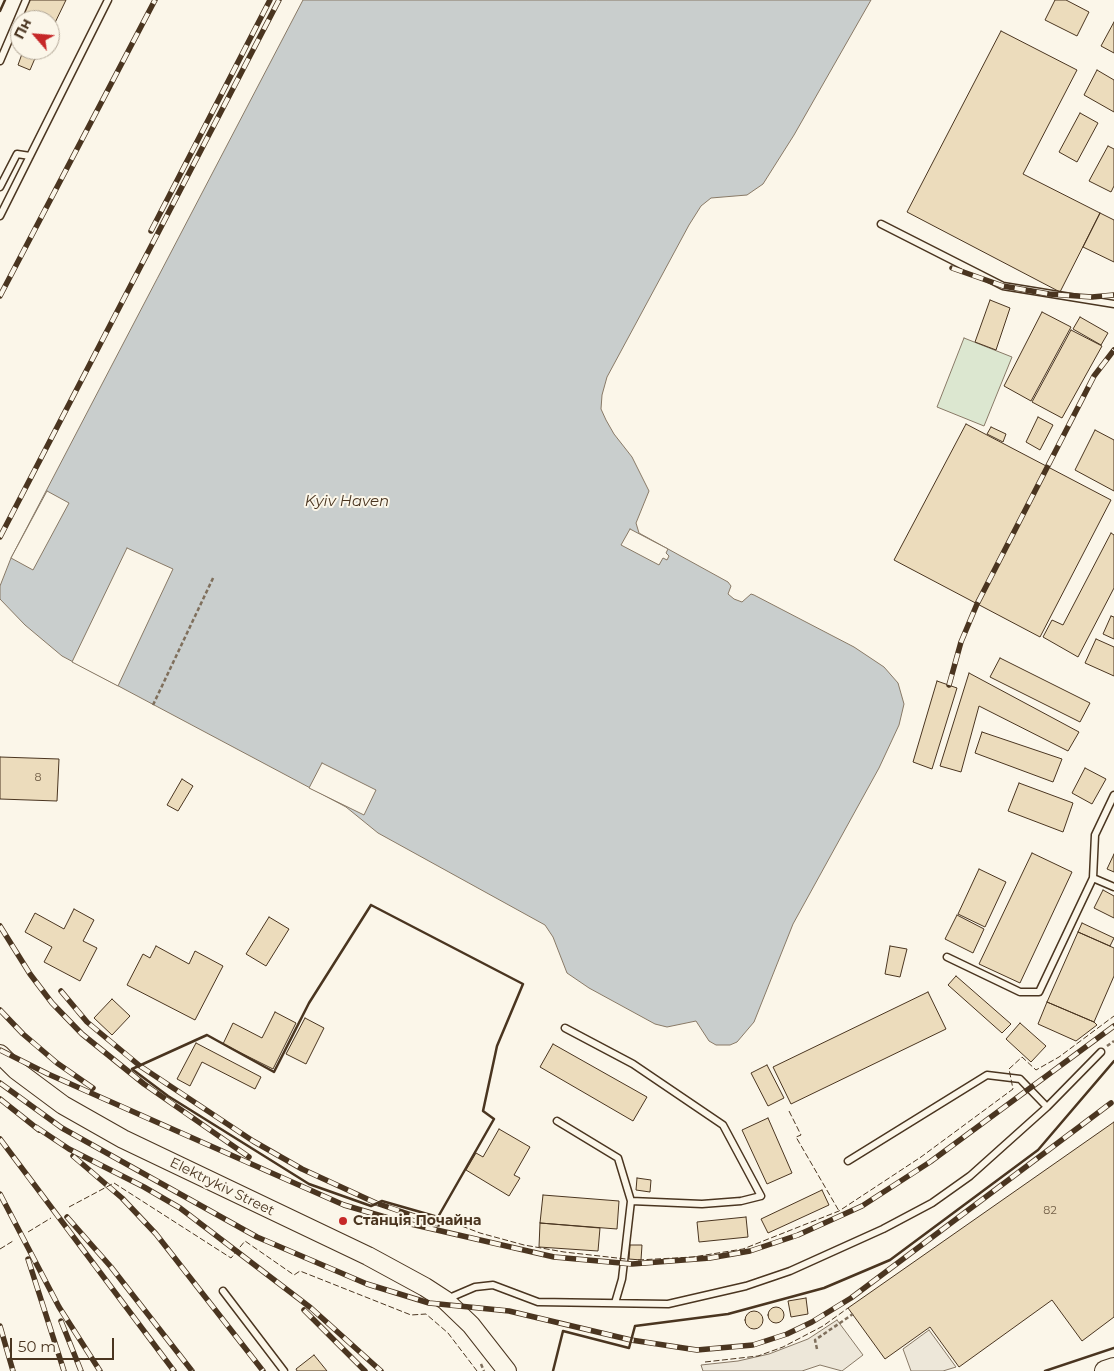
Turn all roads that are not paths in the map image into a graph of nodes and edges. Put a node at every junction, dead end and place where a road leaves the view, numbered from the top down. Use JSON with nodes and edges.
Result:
{"nodes":[{"id":1,"x":26,"y":0,"type":"edge"},
{"id":2,"x":108,"y":0,"type":"edge"},
{"id":3,"x":0,"y":61,"type":"edge"},
{"id":4,"x":30,"y":156,"type":"junction"},
{"id":5,"x":0,"y":187,"type":"edge"},
{"id":6,"x":0,"y":216,"type":"edge"},
{"id":7,"x":881,"y":224,"type":"dead end"},
{"id":8,"x":1114,"y":304,"type":"edge"},
{"id":9,"x":1114,"y":795,"type":"edge"},
{"id":10,"x":1093,"y":878,"type":"junction"},
{"id":11,"x":1114,"y":887,"type":"edge"},
{"id":12,"x":947,"y":957,"type":"dead end"},
{"id":13,"x":565,"y":1028,"type":"dead end"},
{"id":14,"x":1101,"y":1052,"type":"dead end"},
{"id":15,"x":0,"y":1054,"type":"edge"},
{"id":16,"x":1047,"y":1107,"type":"junction"},
{"id":17,"x":557,"y":1122,"type":"dead end"},
{"id":18,"x":848,"y":1161,"type":"dead end"},
{"id":19,"x":631,"y":1202,"type":"junction"},
{"id":20,"x":223,"y":1291,"type":"dead end"},
{"id":21,"x":449,"y":1303,"type":"junction"},
{"id":22,"x":615,"y":1303,"type":"junction"},
{"id":23,"x":1114,"y":1368,"type":"edge"},
{"id":24,"x":284,"y":1371,"type":"edge"},
{"id":25,"x":507,"y":1371,"type":"edge"},
{"id":26,"x":1105,"y":1371,"type":"edge"}],
"edges":[{"from":1,"to":3,"type":"lane"},
{"from":2,"to":4,"type":"lane"},
{"from":4,"to":5,"type":"lane"},
{"from":4,"to":6,"type":"lane"},
{"from":7,"to":8,"type":"lane"},
{"from":9,"to":10,"type":"lane"},
{"from":10,"to":11,"type":"lane"},
{"from":10,"to":12,"type":"lane"},
{"from":13,"to":19,"type":"lane"},
{"from":14,"to":16,"type":"lane"},
{"from":15,"to":21,"type":"street","name":"Elektrykiv Street"},
{"from":16,"to":18,"type":"lane"},
{"from":16,"to":22,"type":"lane"},
{"from":17,"to":19,"type":"lane"},
{"from":19,"to":22,"type":"lane"},
{"from":20,"to":24,"type":"lane"},
{"from":21,"to":22,"type":"lane"},
{"from":21,"to":25,"type":"street","name":"Elektrykiv Street"},
{"from":23,"to":26,"type":"main road"}]}
